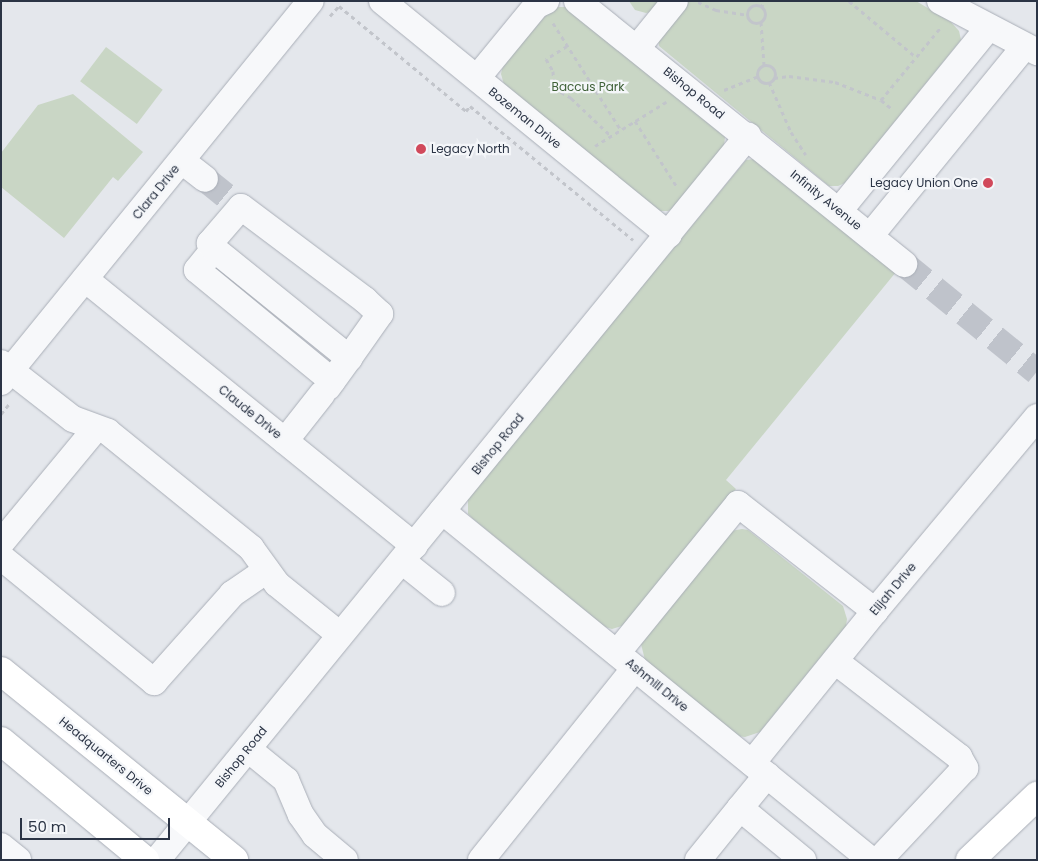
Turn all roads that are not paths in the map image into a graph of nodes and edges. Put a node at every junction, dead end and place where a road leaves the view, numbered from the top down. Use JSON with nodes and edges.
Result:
{"nodes":[{"id":1,"x":382,"y":1,"type":"edge"},
{"id":2,"x":577,"y":1,"type":"edge"},
{"id":3,"x":675,"y":1,"type":"edge"},
{"id":4,"x":608,"y":10,"type":"edge"},
{"id":5,"x":319,"y":11,"type":"edge"},
{"id":6,"x":549,"y":12,"type":"edge"},
{"id":7,"x":942,"y":13,"type":"edge"},
{"id":8,"x":989,"y":27,"type":"junction"},
{"id":9,"x":637,"y":48,"type":"junction"},
{"id":10,"x":1031,"y":49,"type":"edge"},
{"id":11,"x":477,"y":78,"type":"junction"},
{"id":12,"x":748,"y":136,"type":"junction"},
{"id":13,"x":182,"y":160,"type":"junction"},
{"id":14,"x":205,"y":179,"type":"tunnel mouth"},
{"id":15,"x":839,"y":211,"type":"junction"},
{"id":16,"x":669,"y":235,"type":"junction"},
{"id":17,"x":870,"y":236,"type":"junction"},
{"id":18,"x":214,"y":249,"type":"junction"},
{"id":19,"x":904,"y":264,"type":"tunnel mouth"},
{"id":20,"x":85,"y":279,"type":"junction"},
{"id":21,"x":349,"y":358,"type":"junction"},
{"id":22,"x":4,"y":372,"type":"edge"},
{"id":23,"x":327,"y":387,"type":"junction"},
{"id":24,"x":1037,"y":417,"type":"edge"},
{"id":25,"x":96,"y":428,"type":"junction"},
{"id":26,"x":284,"y":441,"type":"junction"},
{"id":27,"x":442,"y":511,"type":"junction"},
{"id":28,"x":1,"y":543,"type":"edge"},
{"id":29,"x":409,"y":553,"type":"junction"},
{"id":30,"x":1,"y":557,"type":"edge"},
{"id":31,"x":267,"y":570,"type":"junction"},
{"id":32,"x":442,"y":593,"type":"dead end"},
{"id":33,"x":875,"y":611,"type":"junction"},
{"id":34,"x":340,"y":635,"type":"junction"},
{"id":35,"x":626,"y":661,"type":"junction"},
{"id":36,"x":835,"y":661,"type":"junction"},
{"id":37,"x":1,"y":671,"type":"edge"},
{"id":38,"x":1,"y":741,"type":"edge"},
{"id":39,"x":248,"y":749,"type":"junction"},
{"id":40,"x":760,"y":769,"type":"junction"},
{"id":41,"x":1037,"y":796,"type":"edge"},
{"id":42,"x":740,"y":808,"type":"junction"},
{"id":43,"x":188,"y":822,"type":"junction"},
{"id":44,"x":1,"y":846,"type":"edge"},
{"id":45,"x":18,"y":860,"type":"edge"},
{"id":46,"x":145,"y":860,"type":"edge"},
{"id":47,"x":157,"y":860,"type":"edge"},
{"id":48,"x":234,"y":860,"type":"edge"},
{"id":49,"x":345,"y":860,"type":"edge"},
{"id":50,"x":481,"y":860,"type":"edge"},
{"id":51,"x":698,"y":860,"type":"edge"},
{"id":52,"x":803,"y":860,"type":"edge"},
{"id":53,"x":871,"y":860,"type":"edge"},
{"id":54,"x":879,"y":860,"type":"edge"},
{"id":55,"x":970,"y":860,"type":"edge"}],
"edges":[{"from":1,"to":11,"type":"street","name":"Bozeman Drive"},
{"from":2,"to":4,"type":"street","name":"Bishop Road"},
{"from":3,"to":9,"type":"street"},
{"from":4,"to":9,"type":"street","name":"Bishop Road"},
{"from":5,"to":13,"type":"street","name":"Clara Drive"},
{"from":6,"to":11,"type":"street"},
{"from":7,"to":8,"type":"street"},
{"from":8,"to":10,"type":"street"},
{"from":8,"to":15,"type":"street"},
{"from":9,"to":12,"type":"street","name":"Bishop Road"},
{"from":10,"to":17,"type":"street"},
{"from":11,"to":16,"type":"street","name":"Bozeman Drive"},
{"from":12,"to":15,"type":"street","name":"Infinity Avenue"},
{"from":12,"to":16,"type":"street","name":"Bishop Road"},
{"from":13,"to":14,"type":"street"},
{"from":13,"to":20,"type":"street","name":"Clara Drive"},
{"from":15,"to":17,"type":"street","name":"Infinity Avenue"},
{"from":16,"to":27,"type":"street","name":"Bishop Road"},
{"from":17,"to":19,"type":"street","name":"Infinity Avenue"},
{"from":18,"to":21,"type":"street"},
{"from":18,"to":21,"type":"street"},
{"from":18,"to":23,"type":"street"},
{"from":20,"to":22,"type":"street","name":"Clara Drive"},
{"from":20,"to":26,"type":"street","name":"Claude Drive"},
{"from":21,"to":23,"type":"street"},
{"from":22,"to":25,"type":"street"},
{"from":23,"to":26,"type":"street"},
{"from":24,"to":33,"type":"street","name":"Elijah Drive"},
{"from":25,"to":28,"type":"street"},
{"from":25,"to":31,"type":"street"},
{"from":26,"to":29,"type":"street","name":"Claude Drive"},
{"from":27,"to":29,"type":"street","name":"Bishop Road"},
{"from":27,"to":35,"type":"street","name":"Ashmill Drive"},
{"from":29,"to":32,"type":"street","name":"Claude Drive"},
{"from":29,"to":34,"type":"street","name":"Bishop Road"},
{"from":30,"to":31,"type":"street"},
{"from":31,"to":34,"type":"street"},
{"from":33,"to":35,"type":"street"},
{"from":33,"to":36,"type":"street","name":"Elijah Drive"},
{"from":34,"to":39,"type":"street","name":"Bishop Road"},
{"from":35,"to":40,"type":"street","name":"Ashmill Drive"},
{"from":35,"to":50,"type":"street"},
{"from":36,"to":40,"type":"street","name":"Elijah Drive"},
{"from":36,"to":54,"type":"street"},
{"from":37,"to":43,"type":"main road","name":"Headquarters Drive"},
{"from":38,"to":46,"type":"main road"},
{"from":39,"to":43,"type":"street","name":"Bishop Road"},
{"from":39,"to":49,"type":"street"},
{"from":40,"to":42,"type":"street","name":"Elijah Drive"},
{"from":40,"to":53,"type":"street","name":"Ashmill Drive"},
{"from":41,"to":55,"type":"main road"},
{"from":42,"to":51,"type":"street","name":"Elijah Drive"},
{"from":42,"to":52,"type":"street"},
{"from":43,"to":47,"type":"street","name":"Bishop Road"},
{"from":43,"to":48,"type":"main road","name":"Headquarters Drive"},
{"from":44,"to":45,"type":"street"}]}
